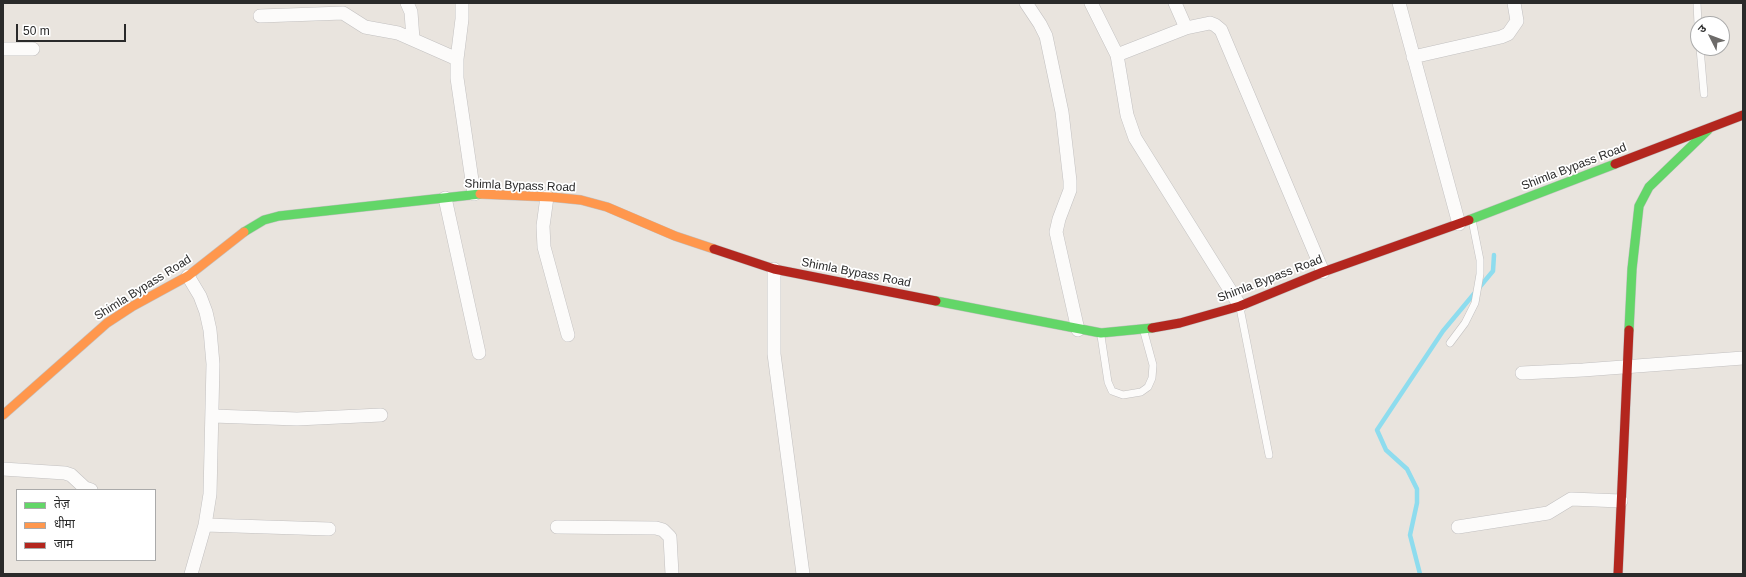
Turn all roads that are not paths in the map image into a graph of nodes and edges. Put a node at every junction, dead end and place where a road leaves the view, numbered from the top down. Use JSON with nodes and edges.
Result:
{"nodes":[{"id":1,"x":407,"y":3,"type":"edge"},
{"id":2,"x":462,"y":3,"type":"edge"},
{"id":3,"x":1026,"y":3,"type":"edge"},
{"id":4,"x":1091,"y":3,"type":"edge"},
{"id":5,"x":1175,"y":3,"type":"edge"},
{"id":6,"x":1399,"y":3,"type":"edge"},
{"id":7,"x":1514,"y":3,"type":"edge"},
{"id":8,"x":1697,"y":3,"type":"edge"},
{"id":9,"x":260,"y":16,"type":"dead end"},
{"id":10,"x":1698,"y":16,"type":"edge"},
{"id":11,"x":1186,"y":28,"type":"junction"},
{"id":12,"x":413,"y":39,"type":"junction"},
{"id":13,"x":3,"y":49,"type":"edge"},
{"id":14,"x":33,"y":49,"type":"dead end"},
{"id":15,"x":1117,"y":55,"type":"junction"},
{"id":16,"x":1413,"y":56,"type":"junction"},
{"id":17,"x":1701,"y":56,"type":"edge"},
{"id":18,"x":457,"y":59,"type":"junction"},
{"id":19,"x":1704,"y":94,"type":"dead end"},
{"id":20,"x":1743,"y":115,"type":"edge"},
{"id":21,"x":1710,"y":129,"type":"junction"},
{"id":22,"x":474,"y":194,"type":"junction"},
{"id":23,"x":547,"y":197,"type":"junction"},
{"id":24,"x":445,"y":198,"type":"junction"},
{"id":25,"x":1472,"y":219,"type":"junction"},
{"id":26,"x":1459,"y":224,"type":"junction"},
{"id":27,"x":774,"y":269,"type":"junction"},
{"id":28,"x":1323,"y":272,"type":"junction"},
{"id":29,"x":188,"y":276,"type":"junction"},
{"id":30,"x":1240,"y":306,"type":"junction"},
{"id":31,"x":1078,"y":330,"type":"junction"},
{"id":32,"x":1144,"y":330,"type":"junction"},
{"id":33,"x":1101,"y":333,"type":"junction"},
{"id":34,"x":568,"y":335,"type":"dead end"},
{"id":35,"x":1450,"y":343,"type":"dead end"},
{"id":36,"x":479,"y":353,"type":"dead end"},
{"id":37,"x":1743,"y":358,"type":"edge"},
{"id":38,"x":1627,"y":367,"type":"junction"},
{"id":39,"x":1522,"y":373,"type":"dead end"},
{"id":40,"x":3,"y":415,"type":"edge"},
{"id":41,"x":381,"y":415,"type":"dead end"},
{"id":42,"x":213,"y":416,"type":"junction"},
{"id":43,"x":1269,"y":455,"type":"dead end"},
{"id":44,"x":3,"y":469,"type":"edge"},
{"id":45,"x":89,"y":489,"type":"edge"},
{"id":46,"x":1621,"y":500,"type":"junction"},
{"id":47,"x":205,"y":525,"type":"junction"},
{"id":48,"x":557,"y":527,"type":"dead end"},
{"id":49,"x":1458,"y":528,"type":"dead end"},
{"id":50,"x":329,"y":529,"type":"dead end"},
{"id":51,"x":191,"y":574,"type":"edge"},
{"id":52,"x":672,"y":574,"type":"edge"},
{"id":53,"x":803,"y":574,"type":"edge"},
{"id":54,"x":1618,"y":574,"type":"edge"}],
"edges":[{"from":1,"to":12,"type":"street"},
{"from":2,"to":18,"type":"street"},
{"from":3,"to":31,"type":"street"},
{"from":4,"to":15,"type":"street"},
{"from":5,"to":11,"type":"street"},
{"from":6,"to":16,"type":"street"},
{"from":7,"to":16,"type":"street"},
{"from":8,"to":10,"type":"lane"},
{"from":9,"to":12,"type":"street"},
{"from":11,"to":15,"type":"street"},
{"from":11,"to":28,"type":"street"},
{"from":12,"to":18,"type":"street"},
{"from":13,"to":14,"type":"street"},
{"from":15,"to":30,"type":"street"},
{"from":16,"to":26,"type":"street"},
{"from":17,"to":19,"type":"lane"},
{"from":18,"to":22,"type":"street"},
{"from":20,"to":21,"type":"main road","name":"Shimla Bypass Road"},
{"from":21,"to":25,"type":"main road","name":"Shimla Bypass Road"},
{"from":21,"to":38,"type":"main road"},
{"from":22,"to":23,"type":"main road","name":"Shimla Bypass Road"},
{"from":22,"to":24,"type":"main road","name":"Shimla Bypass Road"},
{"from":23,"to":27,"type":"main road","name":"Shimla Bypass Road"},
{"from":23,"to":34,"type":"street"},
{"from":24,"to":29,"type":"main road","name":"Shimla Bypass Road"},
{"from":24,"to":36,"type":"street"},
{"from":25,"to":26,"type":"main road","name":"Shimla Bypass Road"},
{"from":25,"to":35,"type":"lane"},
{"from":26,"to":28,"type":"main road","name":"Shimla Bypass Road"},
{"from":27,"to":31,"type":"main road","name":"Shimla Bypass Road"},
{"from":27,"to":53,"type":"street"},
{"from":28,"to":30,"type":"main road","name":"Shimla Bypass Road"},
{"from":29,"to":40,"type":"main road","name":"Shimla Bypass Road"},
{"from":29,"to":42,"type":"street"},
{"from":30,"to":32,"type":"main road","name":"Shimla Bypass Road"},
{"from":30,"to":43,"type":"lane"},
{"from":31,"to":33,"type":"main road","name":"Shimla Bypass Road"},
{"from":32,"to":33,"type":"main road","name":"Shimla Bypass Road"},
{"from":32,"to":33,"type":"lane"},
{"from":37,"to":38,"type":"street"},
{"from":38,"to":39,"type":"street"},
{"from":38,"to":46,"type":"main road"},
{"from":41,"to":42,"type":"street"},
{"from":42,"to":47,"type":"street"},
{"from":44,"to":45,"type":"street"},
{"from":46,"to":49,"type":"street"},
{"from":46,"to":54,"type":"main road"},
{"from":47,"to":50,"type":"street"},
{"from":47,"to":51,"type":"street"},
{"from":48,"to":52,"type":"street"}]}
